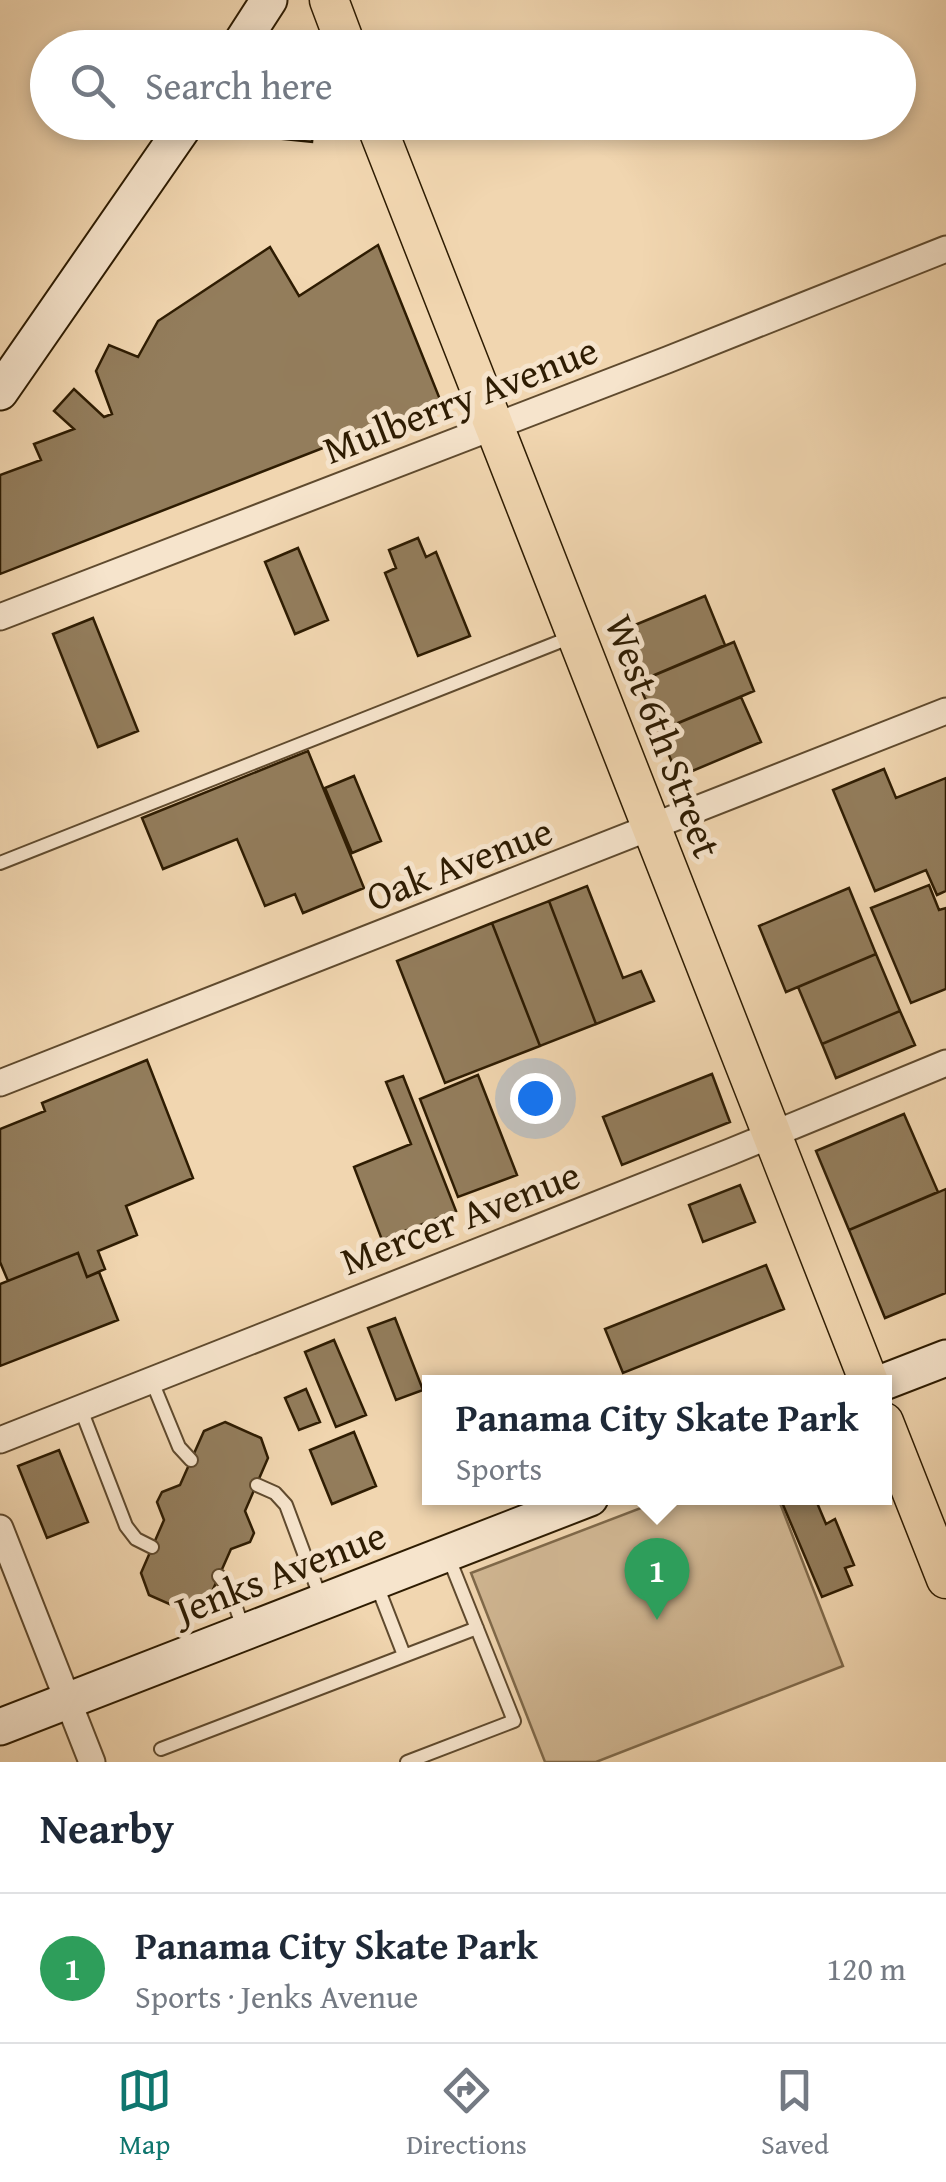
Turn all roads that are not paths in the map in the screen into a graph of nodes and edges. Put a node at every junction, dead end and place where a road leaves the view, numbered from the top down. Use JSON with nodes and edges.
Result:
{"nodes":[{"id":1,"x":269,"y":0,"type":"edge"},
{"id":2,"x":329,"y":0,"type":"edge"},
{"id":3,"x":250,"y":30,"type":"edge"},
{"id":4,"x":340,"y":30,"type":"edge"},
{"id":5,"x":174,"y":140,"type":"edge"},
{"id":6,"x":383,"y":140,"type":"edge"},
{"id":7,"x":946,"y":249,"type":"edge"},
{"id":8,"x":0,"y":392,"type":"edge"},
{"id":9,"x":495,"y":426,"type":"junction"},
{"id":10,"x":0,"y":617,"type":"edge"},
{"id":11,"x":576,"y":636,"type":"junction"},
{"id":12,"x":946,"y":711,"type":"edge"},
{"id":13,"x":652,"y":827,"type":"junction"},
{"id":14,"x":0,"y":863,"type":"edge"},
{"id":15,"x":946,"y":1063,"type":"edge"},
{"id":16,"x":0,"y":1084,"type":"edge"},
{"id":17,"x":772,"y":1134,"type":"junction"},
{"id":18,"x":946,"y":1358,"type":"edge"},
{"id":19,"x":866,"y":1375,"type":"edge"},
{"id":20,"x":152,"y":1379,"type":"junction"},
{"id":21,"x":892,"y":1379,"type":"edge"},
{"id":22,"x":80,"y":1406,"type":"junction"},
{"id":23,"x":0,"y":1440,"type":"edge"},
{"id":24,"x":892,"y":1442,"type":"edge"},
{"id":25,"x":191,"y":1460,"type":"dead end"},
{"id":26,"x":257,"y":1485,"type":"dead end"},
{"id":27,"x":572,"y":1505,"type":"edge"},
{"id":28,"x":0,"y":1528,"type":"edge"},
{"id":29,"x":152,"y":1548,"type":"dead end"},
{"id":30,"x":447,"y":1553,"type":"junction"},
{"id":31,"x":219,"y":1576,"type":"dead end"},
{"id":32,"x":946,"y":1579,"type":"edge"},
{"id":33,"x":375,"y":1581,"type":"junction"},
{"id":34,"x":322,"y":1601,"type":"junction"},
{"id":35,"x":477,"y":1628,"type":"junction"},
{"id":36,"x":244,"y":1631,"type":"junction"},
{"id":37,"x":404,"y":1655,"type":"junction"},
{"id":38,"x":68,"y":1700,"type":"junction"},
{"id":39,"x":0,"y":1727,"type":"edge"},
{"id":40,"x":161,"y":1749,"type":"dead end"},
{"id":41,"x":92,"y":1762,"type":"edge"},
{"id":42,"x":406,"y":1762,"type":"edge"}],
"edges":[{"from":1,"to":3,"type":"street"},
{"from":2,"to":4,"type":"main road"},
{"from":5,"to":8,"type":"street"},
{"from":6,"to":9,"type":"main road","name":"West 6th Street"},
{"from":7,"to":9,"type":"street","name":"Mulberry Avenue"},
{"from":9,"to":10,"type":"street","name":"Mulberry Avenue"},
{"from":9,"to":11,"type":"main road","name":"West 6th Street"},
{"from":11,"to":13,"type":"main road","name":"West 6th Street"},
{"from":11,"to":14,"type":"lane"},
{"from":12,"to":13,"type":"street","name":"Oak Avenue"},
{"from":13,"to":16,"type":"street","name":"Oak Avenue"},
{"from":13,"to":17,"type":"main road","name":"West 6th Street"},
{"from":15,"to":17,"type":"street","name":"Mercer Avenue"},
{"from":17,"to":19,"type":"main road","name":"West 6th Street"},
{"from":17,"to":20,"type":"street","name":"Mercer Avenue"},
{"from":18,"to":21,"type":"street"},
{"from":20,"to":22,"type":"street","name":"Mercer Avenue"},
{"from":20,"to":25,"type":"lane"},
{"from":22,"to":23,"type":"street","name":"Mercer Avenue"},
{"from":22,"to":29,"type":"lane"},
{"from":24,"to":32,"type":"main road"},
{"from":26,"to":34,"type":"lane"},
{"from":27,"to":30,"type":"street","name":"Jenks Avenue"},
{"from":28,"to":38,"type":"street"},
{"from":30,"to":33,"type":"street","name":"Jenks Avenue"},
{"from":30,"to":35,"type":"lane"},
{"from":31,"to":36,"type":"lane"},
{"from":33,"to":34,"type":"street","name":"Jenks Avenue"},
{"from":33,"to":37,"type":"lane"},
{"from":34,"to":36,"type":"street","name":"Jenks Avenue"},
{"from":35,"to":37,"type":"lane"},
{"from":35,"to":42,"type":"lane"},
{"from":36,"to":38,"type":"street","name":"Jenks Avenue"},
{"from":37,"to":40,"type":"lane"},
{"from":38,"to":39,"type":"street","name":"Jenks Avenue"},
{"from":38,"to":41,"type":"street"}]}
